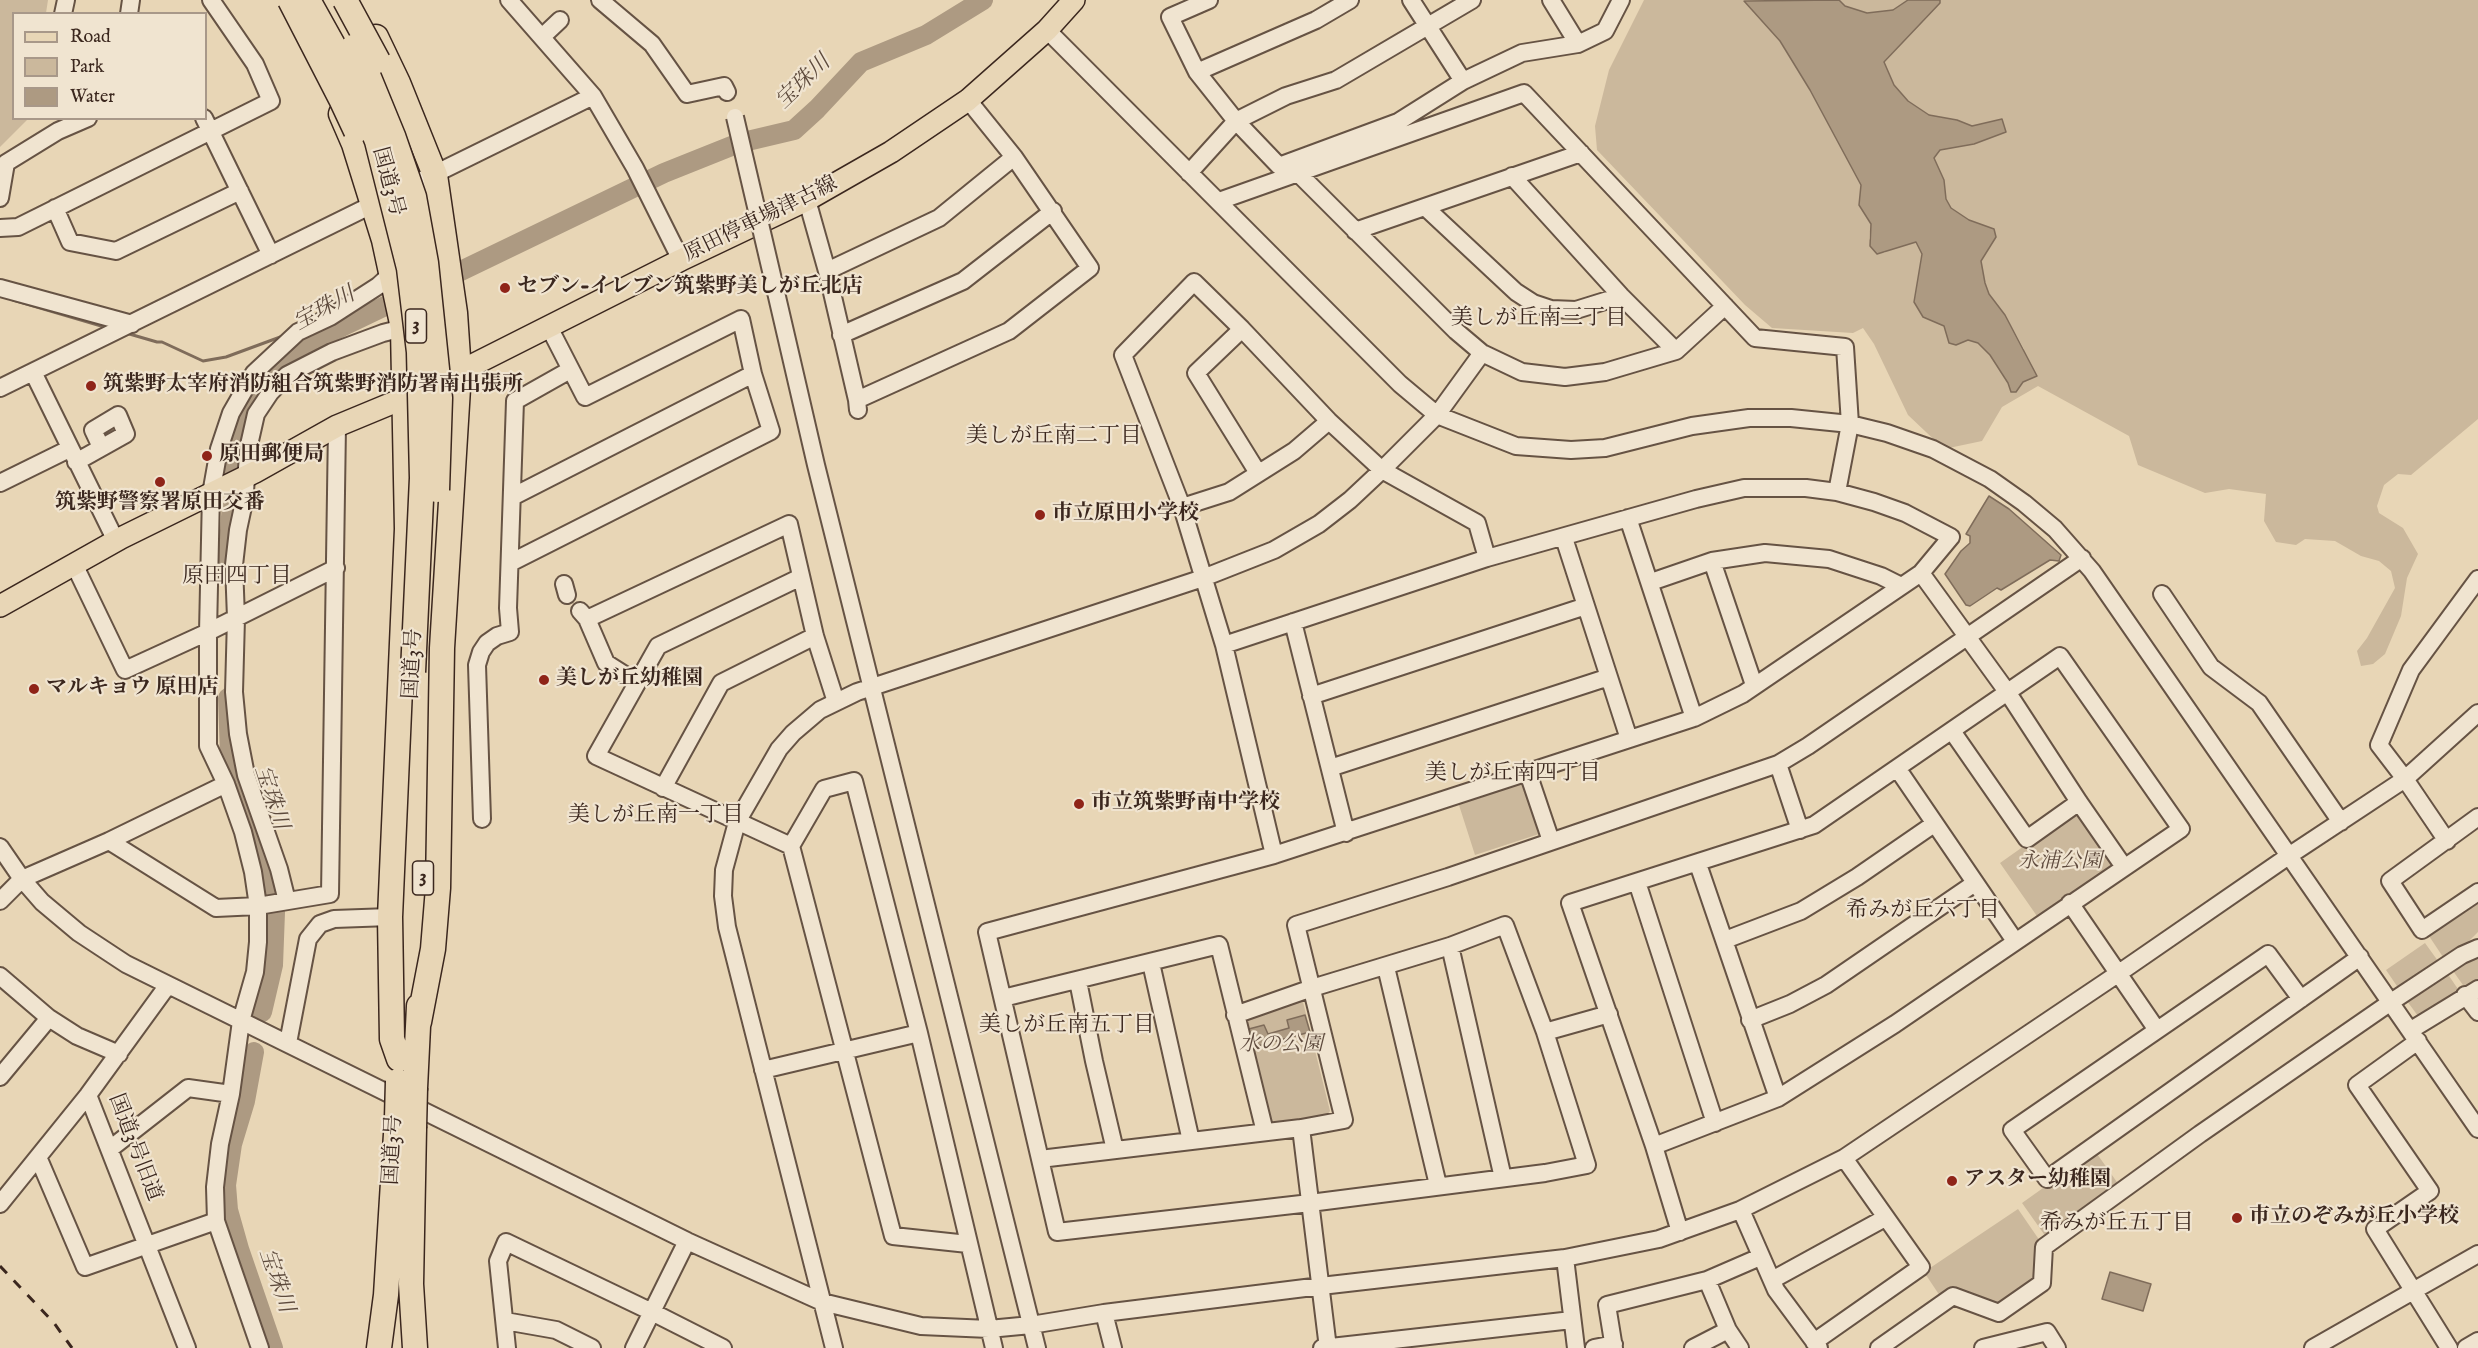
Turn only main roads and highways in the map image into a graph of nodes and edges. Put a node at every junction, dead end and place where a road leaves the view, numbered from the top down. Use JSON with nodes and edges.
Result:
{"nodes":[{"id":1,"x":276,"y":0,"type":"edge"},
{"id":2,"x":290,"y":0,"type":"edge"},
{"id":3,"x":308,"y":0,"type":"edge"},
{"id":4,"x":328,"y":0,"type":"edge"},
{"id":5,"x":345,"y":0,"type":"edge"},
{"id":6,"x":357,"y":0,"type":"edge"},
{"id":7,"x":1074,"y":0,"type":"edge"},
{"id":8,"x":414,"y":196,"type":"junction"},
{"id":9,"x":419,"y":352,"type":"junction"},
{"id":10,"x":459,"y":372,"type":"junction"},
{"id":11,"x":404,"y":399,"type":"junction"},
{"id":12,"x":0,"y":606,"type":"edge"},
{"id":13,"x":412,"y":665,"type":"junction"},
{"id":14,"x":419,"y":1022,"type":"junction"},
{"id":15,"x":404,"y":1076,"type":"junction"},
{"id":16,"x":405,"y":1123,"type":"junction"},
{"id":17,"x":411,"y":1284,"type":"junction"},
{"id":18,"x":386,"y":1295,"type":"junction"},
{"id":19,"x":379,"y":1348,"type":"edge"},
{"id":20,"x":386,"y":1348,"type":"edge"},
{"id":21,"x":404,"y":1348,"type":"edge"},
{"id":22,"x":415,"y":1348,"type":"edge"}],
"edges":[{"from":1,"to":11,"type":"highway"},
{"from":2,"to":9,"type":"highway","bridge":true},
{"from":3,"to":9,"type":"highway","name":"国道3号","number":"3","bridge":true},
{"from":4,"to":8,"type":"highway","name":"国道3号","number":"3","bridge":true},
{"from":5,"to":8,"type":"highway","bridge":true},
{"from":6,"to":10,"type":"highway"},
{"from":7,"to":10,"type":"main road","name":"原田停車場津古線"},
{"from":8,"to":13,"type":"highway","name":"国道3号","number":"3","bridge":true},
{"from":9,"to":13,"type":"highway","name":"国道3号","number":"3","bridge":true},
{"from":10,"to":11,"type":"main road","name":"原田停車場津古線"},
{"from":10,"to":14,"type":"highway"},
{"from":11,"to":12,"type":"main road","name":"原田停車場津古線"},
{"from":11,"to":13,"type":"highway"},
{"from":13,"to":14,"type":"highway","name":"国道3号","number":"3"},
{"from":13,"to":15,"type":"highway","name":"国道3号","number":"3"},
{"from":13,"to":15,"type":"highway"},
{"from":14,"to":15,"type":"highway","name":"国道3号","number":"3"},
{"from":15,"to":16,"type":"highway","name":"国道3号","number":"3","bridge":true},
{"from":16,"to":17,"type":"highway","name":"国道3号","number":"3"},
{"from":16,"to":18,"type":"highway","name":"国道3号","number":"3"},
{"from":17,"to":21,"type":"main road"},
{"from":17,"to":22,"type":"highway","name":"国道3号","number":"3"},
{"from":18,"to":19,"type":"highway","name":"国道3号","number":"3"},
{"from":18,"to":20,"type":"main road"}]}
